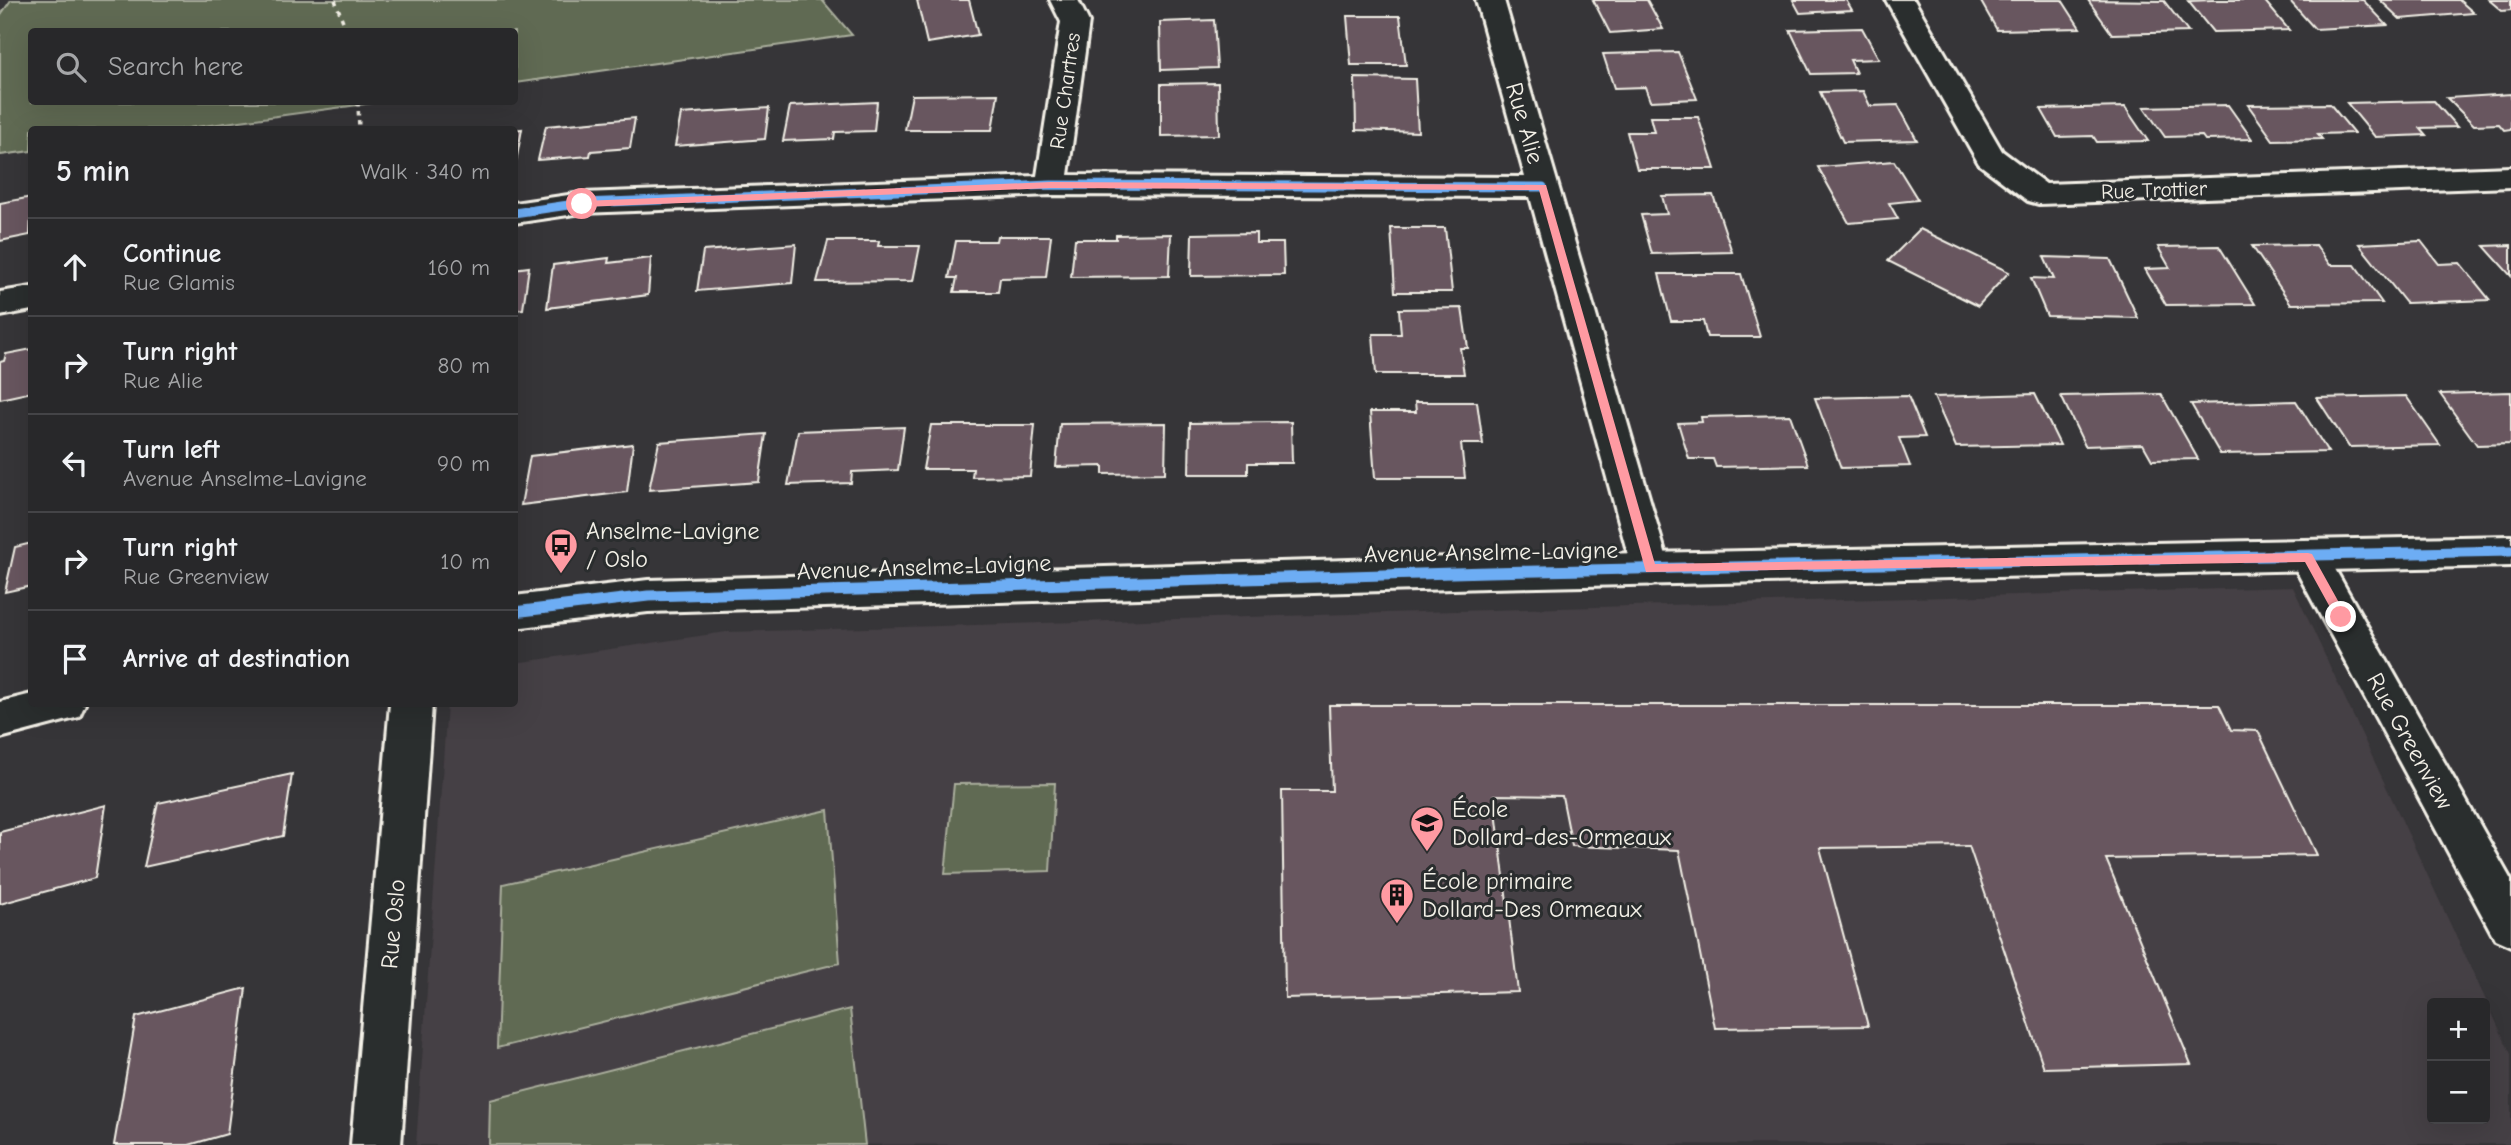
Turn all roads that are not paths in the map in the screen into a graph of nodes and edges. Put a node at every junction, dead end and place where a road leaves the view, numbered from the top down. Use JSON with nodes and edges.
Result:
{"nodes":[{"id":1,"x":1064,"y":0,"type":"edge"},
{"id":2,"x":1490,"y":0,"type":"edge"},
{"id":3,"x":1900,"y":0,"type":"edge"},
{"id":4,"x":2511,"y":177,"type":"edge"},
{"id":5,"x":1051,"y":185,"type":"junction"},
{"id":6,"x":1543,"y":187,"type":"junction"},
{"id":7,"x":518,"y":212,"type":"edge"},
{"id":8,"x":28,"y":299,"type":"edge"},
{"id":9,"x":0,"y":304,"type":"edge"},
{"id":10,"x":2511,"y":551,"type":"edge"},
{"id":11,"x":2308,"y":557,"type":"junction"},
{"id":12,"x":1650,"y":569,"type":"junction"},
{"id":13,"x":518,"y":612,"type":"edge"},
{"id":14,"x":52,"y":707,"type":"edge"},
{"id":15,"x":411,"y":707,"type":"edge"},
{"id":16,"x":0,"y":720,"type":"edge"},
{"id":17,"x":2511,"y":924,"type":"edge"},
{"id":18,"x":376,"y":1145,"type":"edge"}],
"edges":[{"from":1,"to":5,"type":"street","name":"Rue Chartres"},
{"from":2,"to":6,"type":"street","name":"Rue Alie"},
{"from":3,"to":4,"type":"street","name":"Rue Trottier"},
{"from":5,"to":6,"type":"street"},
{"from":5,"to":7,"type":"street"},
{"from":6,"to":12,"type":"street","name":"Rue Alie"},
{"from":8,"to":9,"type":"street"},
{"from":10,"to":11,"type":"street","name":"Avenue Anselme-Lavigne"},
{"from":11,"to":12,"type":"street","name":"Avenue Anselme-Lavigne"},
{"from":11,"to":17,"type":"street","name":"Rue Greenview"},
{"from":12,"to":13,"type":"street","name":"Avenue Anselme-Lavigne"},
{"from":14,"to":16,"type":"street"},
{"from":15,"to":18,"type":"street","name":"Rue Oslo"}]}
